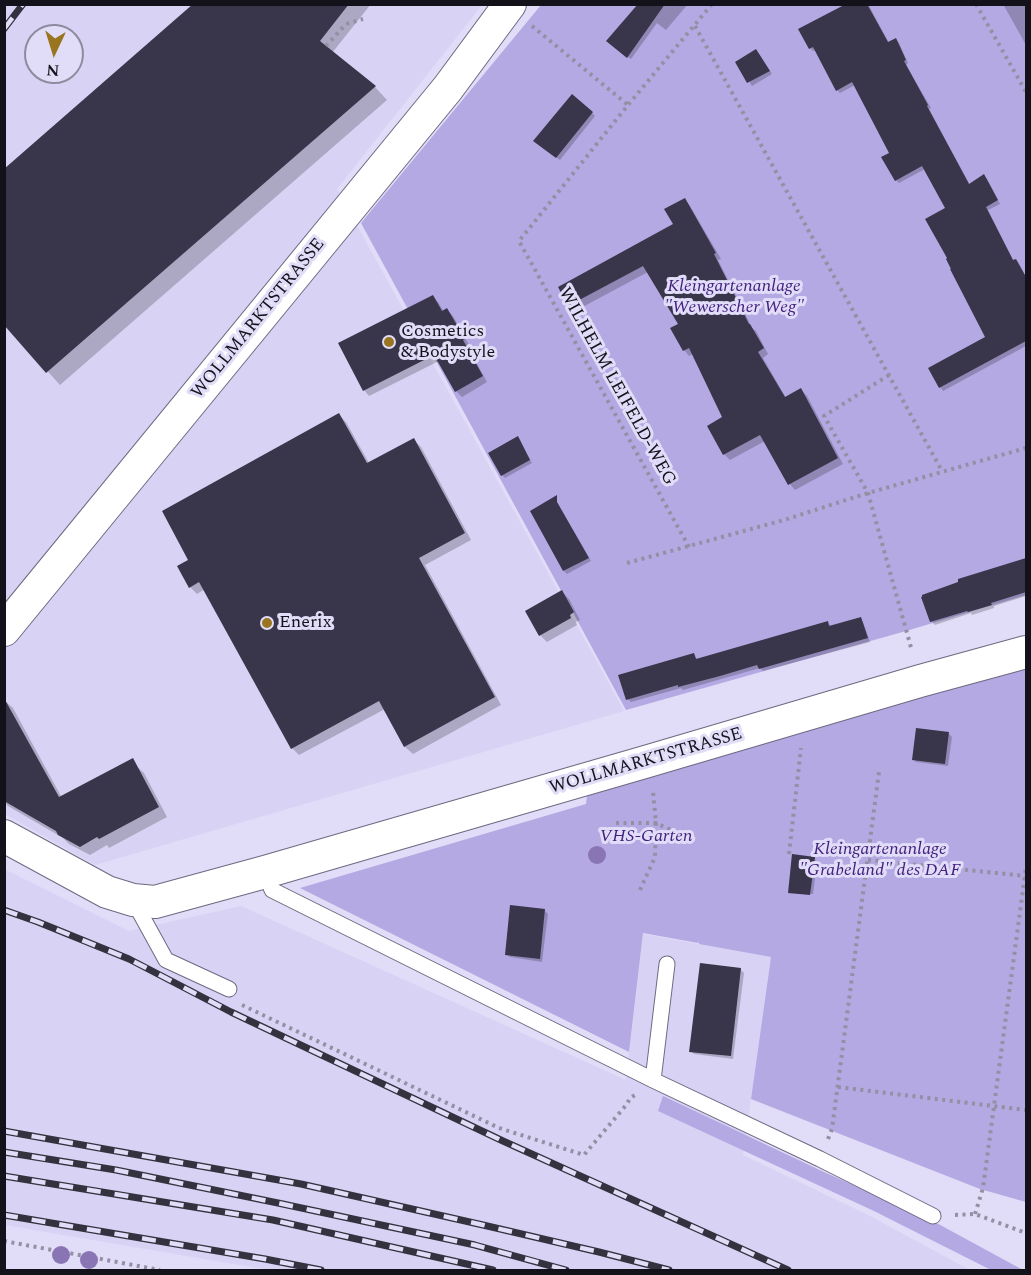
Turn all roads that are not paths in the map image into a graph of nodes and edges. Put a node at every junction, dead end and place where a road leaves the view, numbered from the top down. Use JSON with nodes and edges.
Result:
{"nodes":[{"id":1,"x":518,"y":13,"type":"edge"},
{"id":2,"x":4,"y":630,"type":"edge"},
{"id":3,"x":1026,"y":652,"type":"edge"},
{"id":4,"x":4,"y":836,"type":"edge"},
{"id":5,"x":266,"y":872,"type":"junction"},
{"id":6,"x":134,"y":900,"type":"junction"},
{"id":7,"x":667,"y":964,"type":"dead end"},
{"id":8,"x":229,"y":989,"type":"road end"},
{"id":9,"x":653,"y":1080,"type":"junction"},
{"id":10,"x":933,"y":1216,"type":"road end"}],
"edges":[{"from":1,"to":2,"type":"street","name":"WOLLMARKTSTRASSE"},
{"from":3,"to":5,"type":"street","name":"WOLLMARKTSTRASSE"},
{"from":4,"to":6,"type":"street","name":"WOLLMARKTSTRASSE"},
{"from":5,"to":6,"type":"street","name":"WOLLMARKTSTRASSE"},
{"from":5,"to":9,"type":"lane"},
{"from":6,"to":8,"type":"lane"},
{"from":7,"to":9,"type":"lane"},
{"from":9,"to":10,"type":"lane"}]}
